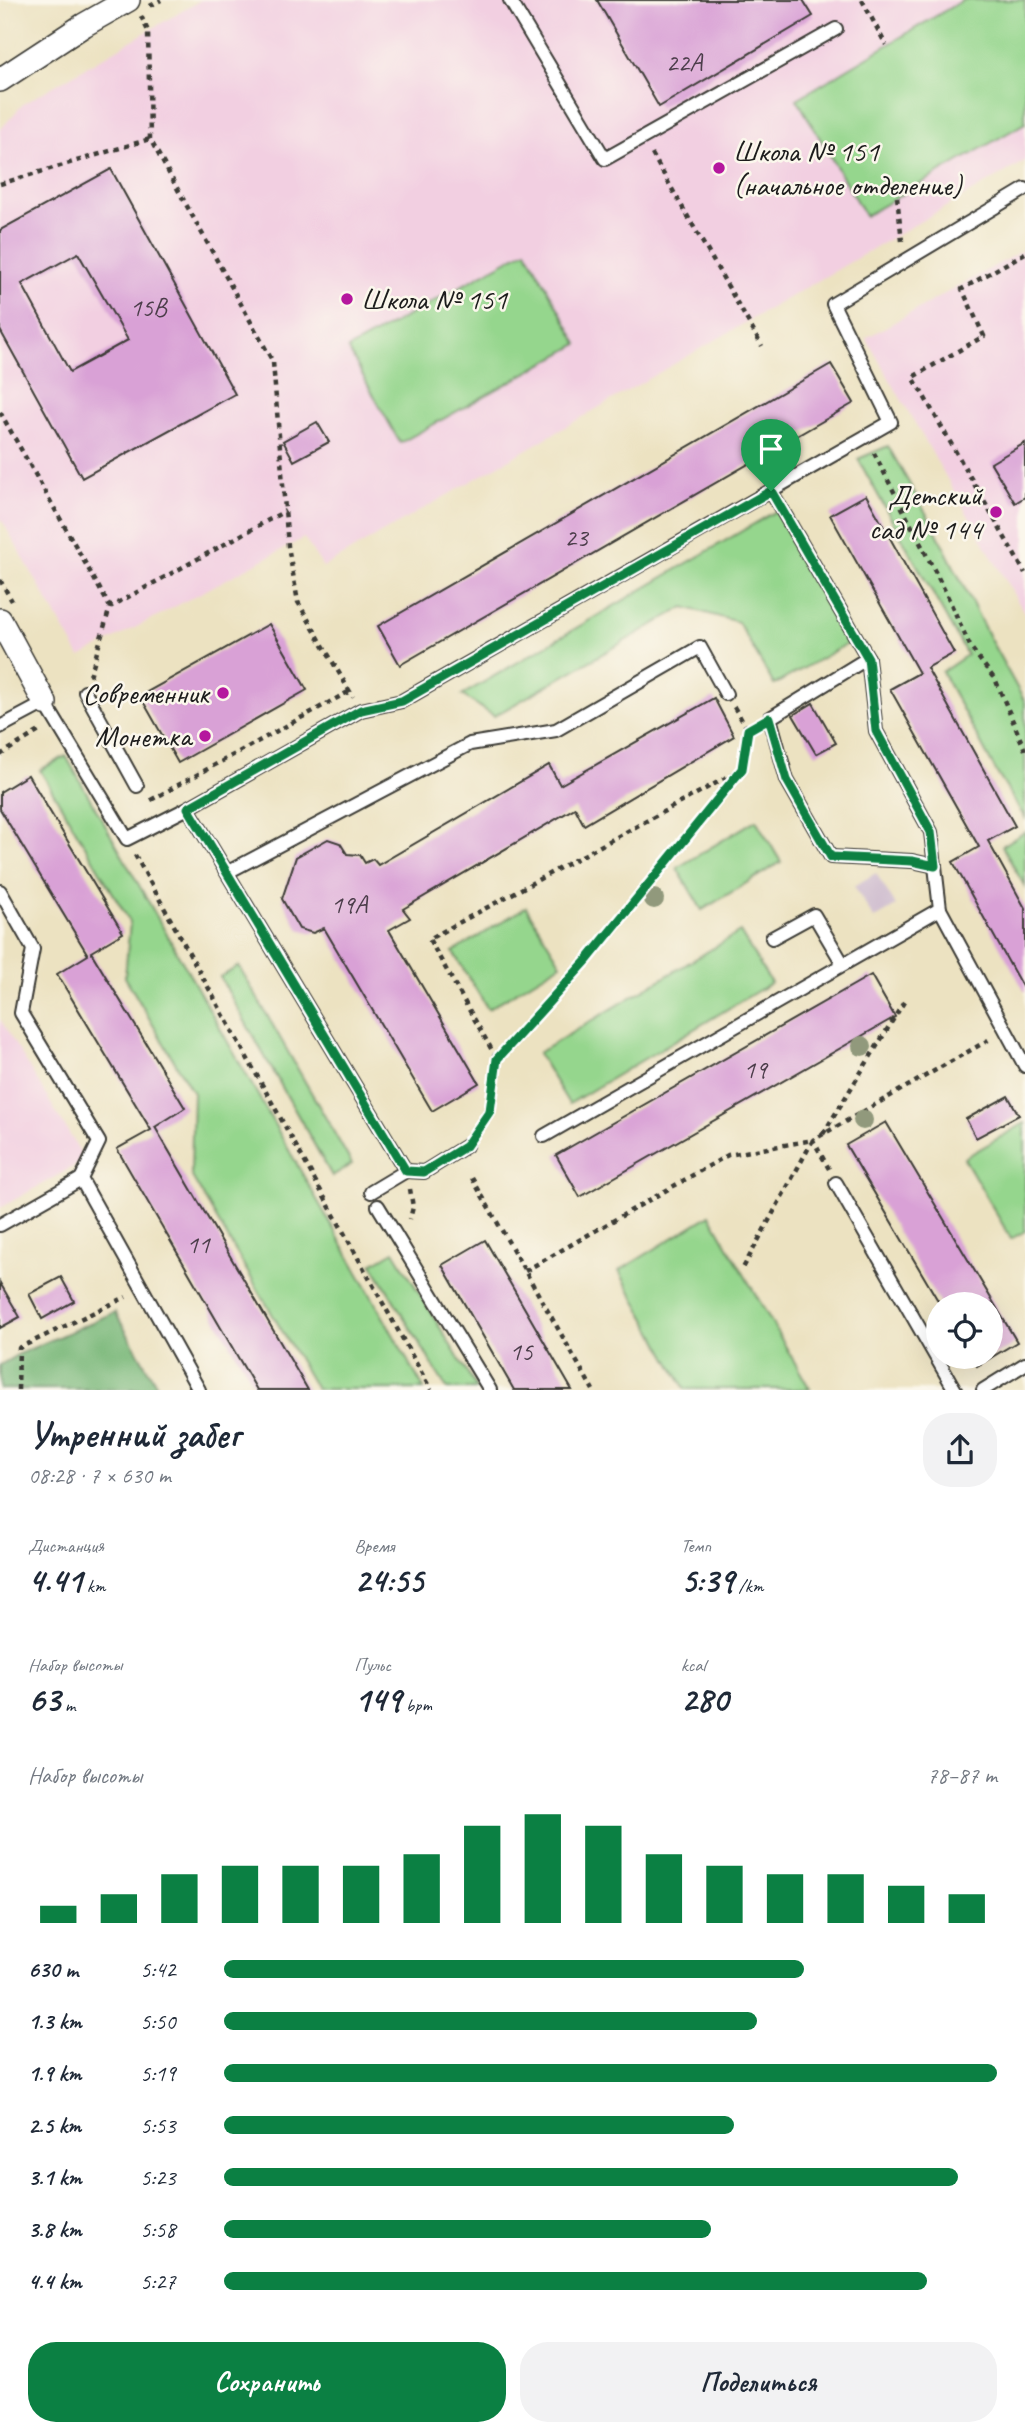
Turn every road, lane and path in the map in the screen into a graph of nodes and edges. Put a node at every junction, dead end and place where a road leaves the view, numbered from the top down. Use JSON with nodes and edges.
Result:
{"nodes":[{"id":1,"x":510,"y":0,"type":"edge"},
{"id":2,"x":862,"y":0,"type":"edge"},
{"id":3,"x":134,"y":6,"type":"edge"},
{"id":4,"x":836,"y":29,"type":"dead end"},
{"id":5,"x":886,"y":45,"type":"dead end"},
{"id":6,"x":0,"y":80,"type":"edge"},
{"id":7,"x":643,"y":138,"type":"junction"},
{"id":8,"x":150,"y":139,"type":"junction"},
{"id":9,"x":0,"y":184,"type":"edge"},
{"id":10,"x":1025,"y":189,"type":"edge"},
{"id":11,"x":897,"y":197,"type":"dead end"},
{"id":12,"x":1025,"y":253,"type":"edge"},
{"id":13,"x":906,"y":261,"type":"junction"},
{"id":14,"x":762,"y":346,"type":"dead end"},
{"id":15,"x":0,"y":412,"type":"edge"},
{"id":16,"x":866,"y":437,"type":"junction"},
{"id":17,"x":771,"y":491,"type":"junction"},
{"id":18,"x":285,"y":511,"type":"junction"},
{"id":19,"x":1025,"y":573,"type":"edge"},
{"id":20,"x":110,"y":607,"type":"junction"},
{"id":21,"x":0,"y":620,"type":"edge"},
{"id":22,"x":868,"y":658,"type":"junction"},
{"id":23,"x":350,"y":691,"type":"junction"},
{"id":24,"x":85,"y":692,"type":"joint"},
{"id":25,"x":726,"y":694,"type":"joint"},
{"id":26,"x":45,"y":703,"type":"junction"},
{"id":27,"x":361,"y":710,"type":"junction"},
{"id":28,"x":769,"y":718,"type":"junction"},
{"id":29,"x":0,"y":727,"type":"edge"},
{"id":30,"x":748,"y":730,"type":"junction"},
{"id":31,"x":1025,"y":750,"type":"edge"},
{"id":32,"x":742,"y":769,"type":"junction"},
{"id":33,"x":137,"y":786,"type":"dead end"},
{"id":34,"x":143,"y":804,"type":"dead end"},
{"id":35,"x":188,"y":808,"type":"junction"},
{"id":36,"x":127,"y":839,"type":"junction"},
{"id":37,"x":935,"y":866,"type":"junction"},
{"id":38,"x":228,"y":872,"type":"junction"},
{"id":39,"x":0,"y":891,"type":"edge"},
{"id":40,"x":940,"y":909,"type":"junction"},
{"id":41,"x":772,"y":938,"type":"dead end"},
{"id":42,"x":843,"y":964,"type":"junction"},
{"id":43,"x":904,"y":1002,"type":"dead end"},
{"id":44,"x":1005,"y":1031,"type":"junction"},
{"id":45,"x":497,"y":1059,"type":"junction"},
{"id":46,"x":1025,"y":1066,"type":"edge"},
{"id":47,"x":822,"y":1134,"type":"junction"},
{"id":48,"x":544,"y":1136,"type":"dead end"},
{"id":49,"x":813,"y":1140,"type":"junction"},
{"id":50,"x":466,"y":1146,"type":"joint"},
{"id":51,"x":406,"y":1171,"type":"junction"},
{"id":52,"x":472,"y":1178,"type":"dead end"},
{"id":53,"x":81,"y":1179,"type":"junction"},
{"id":54,"x":836,"y":1183,"type":"joint"},
{"id":55,"x":371,"y":1192,"type":"dead end"},
{"id":56,"x":377,"y":1206,"type":"dead end"},
{"id":57,"x":410,"y":1219,"type":"dead end"},
{"id":58,"x":0,"y":1225,"type":"edge"},
{"id":59,"x":741,"y":1270,"type":"dead end"},
{"id":60,"x":525,"y":1271,"type":"junction"},
{"id":61,"x":143,"y":1289,"type":"junction"},
{"id":62,"x":1025,"y":1364,"type":"edge"},
{"id":63,"x":18,"y":1390,"type":"edge"},
{"id":64,"x":198,"y":1390,"type":"edge"},
{"id":65,"x":431,"y":1390,"type":"edge"},
{"id":66,"x":490,"y":1390,"type":"edge"},
{"id":67,"x":593,"y":1390,"type":"edge"},
{"id":68,"x":955,"y":1390,"type":"edge"},
{"id":69,"x":983,"y":1390,"type":"edge"}],
"edges":[{"from":1,"to":7,"type":"lane"},
{"from":2,"to":5,"type":"path"},
{"from":3,"to":6,"type":"street"},
{"from":3,"to":8,"type":"path"},
{"from":4,"to":7,"type":"lane"},
{"from":7,"to":14,"type":"path"},
{"from":8,"to":9,"type":"path"},
{"from":8,"to":18,"type":"path"},
{"from":10,"to":13,"type":"lane"},
{"from":11,"to":13,"type":"path"},
{"from":12,"to":19,"type":"path"},
{"from":13,"to":16,"type":"lane"},
{"from":15,"to":20,"type":"path"},
{"from":16,"to":17,"type":"lane"},
{"from":16,"to":31,"type":"path"},
{"from":17,"to":22,"type":"lane"},
{"from":17,"to":27,"type":"lane"},
{"from":18,"to":20,"type":"path"},
{"from":18,"to":23,"type":"path"},
{"from":20,"to":24,"type":"path"},
{"from":21,"to":26,"type":"street"},
{"from":22,"to":28,"type":"lane"},
{"from":22,"to":37,"type":"lane"},
{"from":23,"to":27,"type":"path"},
{"from":23,"to":34,"type":"path"},
{"from":24,"to":33,"type":"lane"},
{"from":25,"to":30,"type":"path"},
{"from":25,"to":38,"type":"lane"},
{"from":26,"to":29,"type":"lane"},
{"from":26,"to":36,"type":"lane"},
{"from":27,"to":35,"type":"lane"},
{"from":28,"to":30,"type":"path"},
{"from":28,"to":37,"type":"lane"},
{"from":30,"to":32,"type":"path"},
{"from":32,"to":45,"type":"path"},
{"from":32,"to":45,"type":"path"},
{"from":35,"to":36,"type":"lane"},
{"from":35,"to":38,"type":"lane"},
{"from":36,"to":65,"type":"path"},
{"from":37,"to":40,"type":"lane"},
{"from":38,"to":51,"type":"lane"},
{"from":39,"to":53,"type":"lane"},
{"from":40,"to":42,"type":"lane"},
{"from":40,"to":44,"type":"lane"},
{"from":41,"to":42,"type":"lane"},
{"from":42,"to":48,"type":"lane"},
{"from":43,"to":47,"type":"path"},
{"from":44,"to":46,"type":"lane"},
{"from":44,"to":47,"type":"path"},
{"from":45,"to":50,"type":"path"},
{"from":47,"to":49,"type":"path"},
{"from":49,"to":54,"type":"path"},
{"from":49,"to":59,"type":"path"},
{"from":49,"to":60,"type":"path"},
{"from":50,"to":51,"type":"lane"},
{"from":51,"to":55,"type":"lane"},
{"from":51,"to":57,"type":"path"},
{"from":52,"to":60,"type":"path"},
{"from":53,"to":58,"type":"lane"},
{"from":53,"to":61,"type":"lane"},
{"from":54,"to":68,"type":"lane"},
{"from":56,"to":66,"type":"lane"},
{"from":60,"to":67,"type":"path"},
{"from":61,"to":63,"type":"path"},
{"from":61,"to":64,"type":"lane"},
{"from":62,"to":69,"type":"lane"}]}
